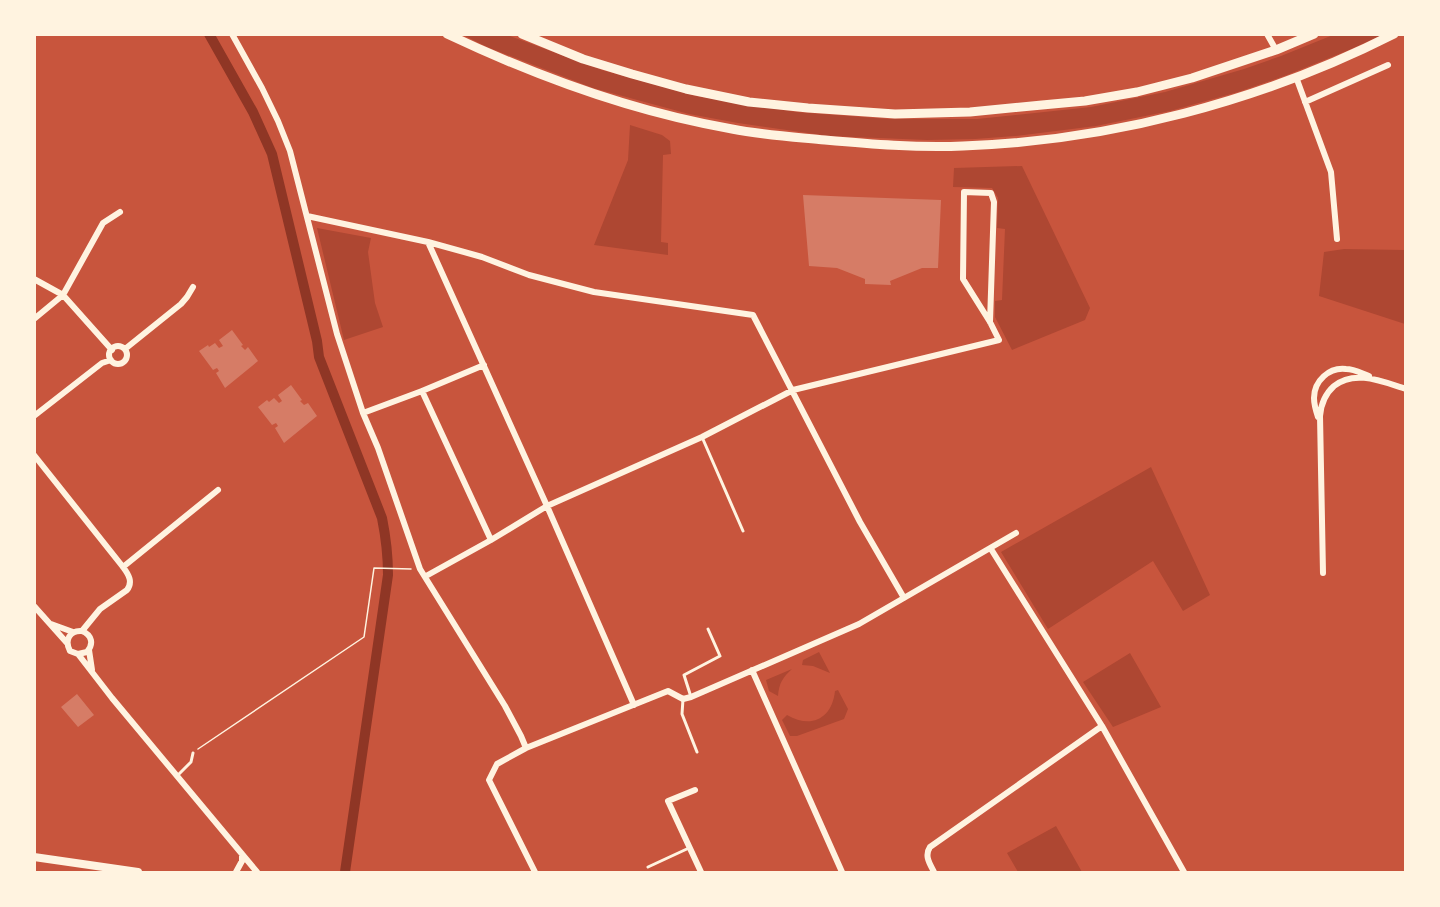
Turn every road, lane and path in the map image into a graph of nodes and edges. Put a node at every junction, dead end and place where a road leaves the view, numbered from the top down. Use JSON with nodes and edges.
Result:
{"nodes":[{"id":1,"x":232,"y":34,"type":"edge"},
{"id":2,"x":447,"y":34,"type":"edge"},
{"id":3,"x":522,"y":34,"type":"edge"},
{"id":4,"x":1267,"y":34,"type":"edge"},
{"id":5,"x":1314,"y":34,"type":"edge"},
{"id":6,"x":1394,"y":34,"type":"edge"},
{"id":7,"x":1276,"y":50,"type":"junction"},
{"id":8,"x":1388,"y":65,"type":"dead end"},
{"id":9,"x":1296,"y":77,"type":"junction"},
{"id":10,"x":1305,"y":102,"type":"junction"},
{"id":11,"x":120,"y":212,"type":"dead end"},
{"id":12,"x":306,"y":216,"type":"junction"},
{"id":13,"x":1337,"y":239,"type":"dead end"},
{"id":14,"x":428,"y":242,"type":"junction"},
{"id":15,"x":34,"y":279,"type":"edge"},
{"id":16,"x":193,"y":287,"type":"dead end"},
{"id":17,"x":63,"y":295,"type":"junction"},
{"id":18,"x":34,"y":319,"type":"edge"},
{"id":19,"x":990,"y":322,"type":"junction"},
{"id":20,"x":125,"y":349,"type":"junction"},
{"id":21,"x":112,"y":350,"type":"junction"},
{"id":22,"x":111,"y":360,"type":"junction"},
{"id":23,"x":484,"y":365,"type":"junction"},
{"id":24,"x":1377,"y":380,"type":"junction"},
{"id":25,"x":1406,"y":389,"type":"edge"},
{"id":26,"x":793,"y":390,"type":"junction"},
{"id":27,"x":422,"y":391,"type":"junction"},
{"id":28,"x":363,"y":413,"type":"junction"},
{"id":29,"x":34,"y":416,"type":"edge"},
{"id":30,"x":1320,"y":428,"type":"junction"},
{"id":31,"x":702,"y":437,"type":"junction"},
{"id":32,"x":34,"y":455,"type":"edge"},
{"id":33,"x":218,"y":490,"type":"dead end"},
{"id":34,"x":547,"y":506,"type":"junction"},
{"id":35,"x":743,"y":531,"type":"dead end"},
{"id":36,"x":1016,"y":534,"type":"dead end"},
{"id":37,"x":491,"y":540,"type":"junction"},
{"id":38,"x":991,"y":549,"type":"junction"},
{"id":39,"x":123,"y":567,"type":"junction"},
{"id":40,"x":420,"y":569,"type":"junction"},
{"id":41,"x":1323,"y":573,"type":"dead end"},
{"id":42,"x":426,"y":576,"type":"junction"},
{"id":43,"x":904,"y":598,"type":"junction"},
{"id":44,"x":34,"y":606,"type":"edge"},
{"id":45,"x":90,"y":621,"type":"junction"},
{"id":46,"x":50,"y":623,"type":"junction"},
{"id":47,"x":708,"y":629,"type":"dead end"},
{"id":48,"x":82,"y":631,"type":"junction"},
{"id":49,"x":73,"y":632,"type":"junction"},
{"id":50,"x":89,"y":635,"type":"junction"},
{"id":51,"x":67,"y":643,"type":"junction"},
{"id":52,"x":89,"y":650,"type":"junction"},
{"id":53,"x":78,"y":654,"type":"junction"},
{"id":54,"x":752,"y":670,"type":"junction"},
{"id":55,"x":92,"y":671,"type":"junction"},
{"id":56,"x":687,"y":698,"type":"junction"},
{"id":57,"x":634,"y":705,"type":"junction"},
{"id":58,"x":1102,"y":726,"type":"junction"},
{"id":59,"x":525,"y":748,"type":"junction"},
{"id":60,"x":697,"y":752,"type":"dead end"},
{"id":61,"x":193,"y":753,"type":"joint"},
{"id":62,"x":176,"y":776,"type":"junction"},
{"id":63,"x":694,"y":790,"type":"dead end"},
{"id":64,"x":690,"y":848,"type":"junction"},
{"id":65,"x":242,"y":854,"type":"junction"},
{"id":66,"x":34,"y":857,"type":"edge"},
{"id":67,"x":648,"y":867,"type":"dead end"},
{"id":68,"x":118,"y":871,"type":"edge"},
{"id":69,"x":138,"y":873,"type":"edge"},
{"id":70,"x":236,"y":873,"type":"edge"},
{"id":71,"x":257,"y":873,"type":"edge"},
{"id":72,"x":535,"y":873,"type":"edge"},
{"id":73,"x":701,"y":873,"type":"edge"},
{"id":74,"x":843,"y":873,"type":"edge"},
{"id":75,"x":934,"y":873,"type":"edge"},
{"id":76,"x":1184,"y":873,"type":"edge"}],
"edges":[{"from":1,"to":12,"type":"street"},
{"from":2,"to":9,"type":"main road"},
{"from":3,"to":7,"type":"main road"},
{"from":4,"to":7,"type":"street"},
{"from":5,"to":7,"type":"main road"},
{"from":6,"to":9,"type":"main road"},
{"from":8,"to":10,"type":"street"},
{"from":9,"to":10,"type":"street"},
{"from":10,"to":13,"type":"street"},
{"from":11,"to":17,"type":"street"},
{"from":12,"to":14,"type":"street"},
{"from":12,"to":28,"type":"street"},
{"from":14,"to":23,"type":"street"},
{"from":14,"to":26,"type":"street"},
{"from":15,"to":17,"type":"street"},
{"from":16,"to":20,"type":"street"},
{"from":17,"to":18,"type":"street"},
{"from":17,"to":21,"type":"street"},
{"from":19,"to":19,"type":"street"},
{"from":19,"to":26,"type":"street"},
{"from":20,"to":21,"type":"street"},
{"from":20,"to":22,"type":"street"},
{"from":21,"to":22,"type":"street"},
{"from":22,"to":29,"type":"street"},
{"from":23,"to":27,"type":"street"},
{"from":23,"to":34,"type":"street"},
{"from":24,"to":25,"type":"street"},
{"from":24,"to":30,"type":"street"},
{"from":24,"to":30,"type":"street"},
{"from":26,"to":31,"type":"street"},
{"from":26,"to":43,"type":"street"},
{"from":27,"to":28,"type":"street"},
{"from":27,"to":37,"type":"street"},
{"from":28,"to":40,"type":"street"},
{"from":30,"to":41,"type":"street"},
{"from":31,"to":34,"type":"street"},
{"from":31,"to":35,"type":"lane"},
{"from":32,"to":39,"type":"street"},
{"from":33,"to":39,"type":"street"},
{"from":34,"to":37,"type":"street"},
{"from":34,"to":57,"type":"street"},
{"from":36,"to":38,"type":"street"},
{"from":37,"to":42,"type":"street"},
{"from":38,"to":43,"type":"street"},
{"from":38,"to":58,"type":"street"},
{"from":39,"to":45,"type":"street"},
{"from":40,"to":42,"type":"street"},
{"from":40,"to":61,"type":"path"},
{"from":42,"to":59,"type":"street"},
{"from":43,"to":54,"type":"street"},
{"from":44,"to":46,"type":"street"},
{"from":45,"to":48,"type":"street"},
{"from":45,"to":50,"type":"street"},
{"from":46,"to":49,"type":"street"},
{"from":46,"to":51,"type":"street"},
{"from":47,"to":56,"type":"lane"},
{"from":48,"to":49,"type":"street"},
{"from":48,"to":50,"type":"street"},
{"from":49,"to":51,"type":"street"},
{"from":50,"to":52,"type":"street"},
{"from":51,"to":53,"type":"street"},
{"from":52,"to":53,"type":"street"},
{"from":52,"to":55,"type":"street"},
{"from":53,"to":55,"type":"street"},
{"from":54,"to":56,"type":"street"},
{"from":54,"to":74,"type":"street"},
{"from":55,"to":62,"type":"street"},
{"from":56,"to":57,"type":"street"},
{"from":56,"to":60,"type":"lane"},
{"from":57,"to":59,"type":"street"},
{"from":58,"to":75,"type":"street"},
{"from":58,"to":76,"type":"street"},
{"from":59,"to":72,"type":"street"},
{"from":61,"to":62,"type":"lane"},
{"from":62,"to":65,"type":"street"},
{"from":63,"to":64,"type":"street"},
{"from":64,"to":67,"type":"lane"},
{"from":64,"to":73,"type":"street"},
{"from":65,"to":70,"type":"street"},
{"from":65,"to":71,"type":"street"},
{"from":66,"to":68,"type":"main road"},
{"from":68,"to":69,"type":"main road"}]}
